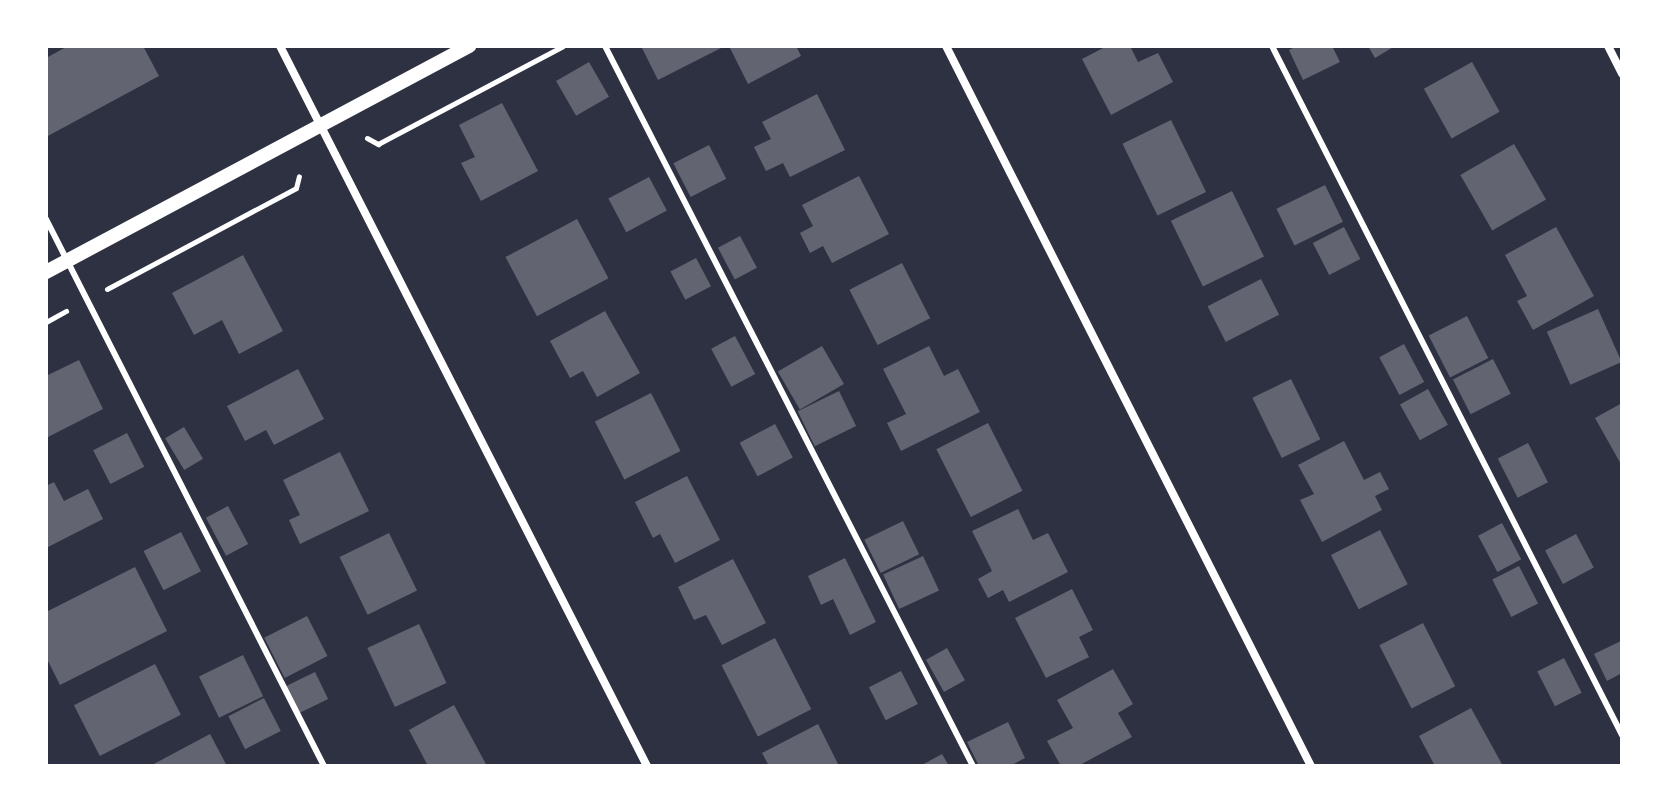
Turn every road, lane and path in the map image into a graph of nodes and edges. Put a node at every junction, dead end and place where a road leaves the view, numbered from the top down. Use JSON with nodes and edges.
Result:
{"nodes":[{"id":1,"x":280,"y":46,"type":"edge"},
{"id":2,"x":469,"y":46,"type":"edge"},
{"id":3,"x":563,"y":46,"type":"edge"},
{"id":4,"x":605,"y":46,"type":"edge"},
{"id":5,"x":946,"y":46,"type":"edge"},
{"id":6,"x":1272,"y":46,"type":"edge"},
{"id":7,"x":1608,"y":46,"type":"edge"},
{"id":8,"x":1622,"y":74,"type":"edge"},
{"id":9,"x":320,"y":125,"type":"junction"},
{"id":10,"x":367,"y":138,"type":"dead end"},
{"id":11,"x":299,"y":176,"type":"dead end"},
{"id":12,"x":46,"y":219,"type":"edge"},
{"id":13,"x":67,"y":260,"type":"junction"},
{"id":14,"x":46,"y":272,"type":"edge"},
{"id":15,"x":87,"y":300,"type":"junction"},
{"id":16,"x":46,"y":322,"type":"edge"},
{"id":17,"x":1622,"y":735,"type":"edge"},
{"id":18,"x":324,"y":766,"type":"edge"},
{"id":19,"x":647,"y":766,"type":"edge"},
{"id":20,"x":973,"y":766,"type":"edge"},
{"id":21,"x":1311,"y":766,"type":"edge"}],
"edges":[{"from":1,"to":9,"type":"street"},
{"from":2,"to":9,"type":"street"},
{"from":3,"to":10,"type":"path"},
{"from":4,"to":20,"type":"lane"},
{"from":5,"to":21,"type":"street"},
{"from":6,"to":17,"type":"lane"},
{"from":7,"to":8,"type":"street"},
{"from":9,"to":13,"type":"street"},
{"from":9,"to":19,"type":"street"},
{"from":11,"to":15,"type":"path"},
{"from":12,"to":13,"type":"lane"},
{"from":13,"to":14,"type":"street"},
{"from":13,"to":15,"type":"lane"},
{"from":15,"to":16,"type":"path"},
{"from":15,"to":18,"type":"lane"}]}
